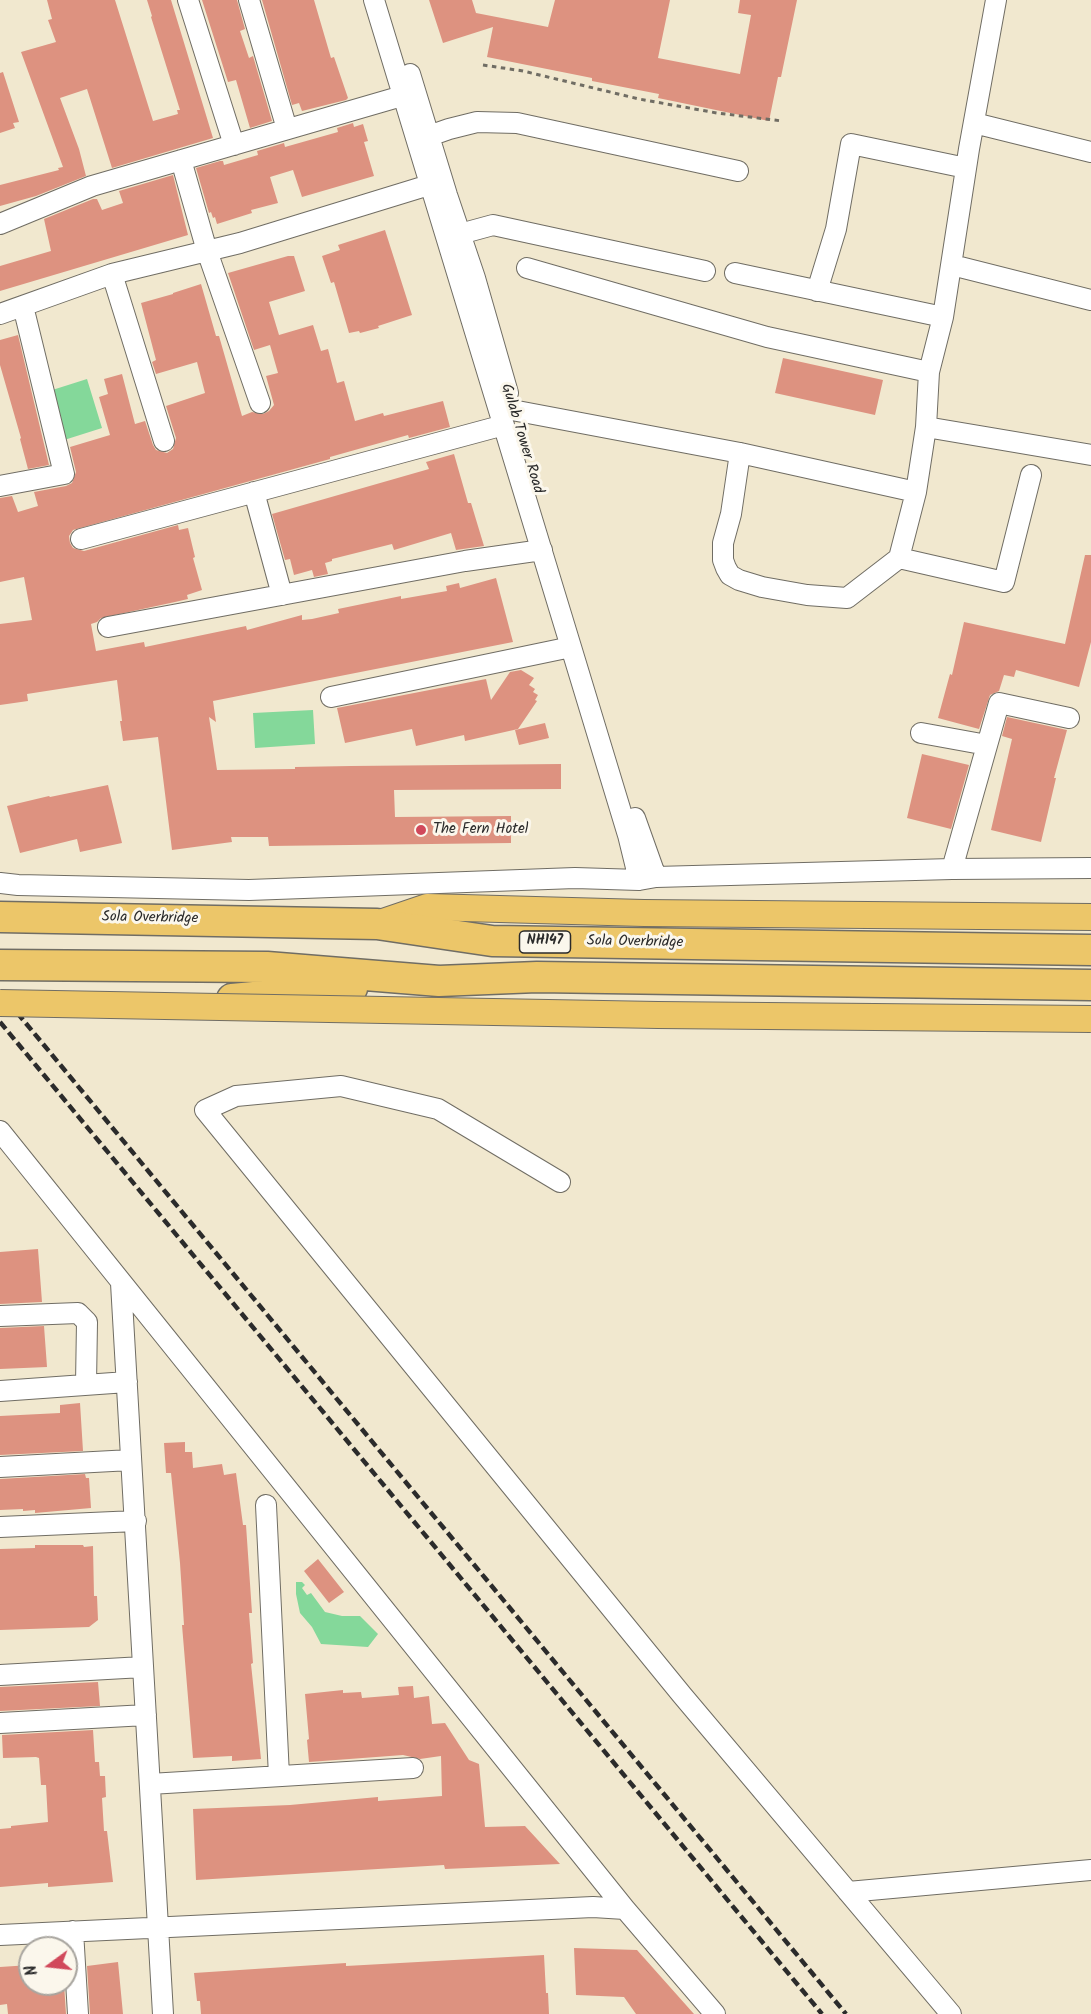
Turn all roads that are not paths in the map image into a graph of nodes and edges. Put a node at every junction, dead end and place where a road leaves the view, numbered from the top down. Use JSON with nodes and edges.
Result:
{"nodes":[{"id":1,"x":188,"y":0,"type":"edge"},
{"id":2,"x":249,"y":0,"type":"edge"},
{"id":3,"x":374,"y":0,"type":"edge"},
{"id":4,"x":387,"y":0,"type":"edge"},
{"id":5,"x":996,"y":0,"type":"edge"},
{"id":6,"x":402,"y":96,"type":"junction"},
{"id":7,"x":974,"y":123,"type":"junction"},
{"id":8,"x":287,"y":129,"type":"junction"},
{"id":9,"x":429,"y":136,"type":"junction"},
{"id":10,"x":234,"y":145,"type":"junction"},
{"id":11,"x":1091,"y":152,"type":"edge"},
{"id":12,"x":181,"y":160,"type":"junction"},
{"id":13,"x":966,"y":168,"type":"junction"},
{"id":14,"x":738,"y":171,"type":"dead end"},
{"id":15,"x":429,"y":185,"type":"junction"},
{"id":16,"x":0,"y":224,"type":"edge"},
{"id":17,"x":460,"y":234,"type":"junction"},
{"id":18,"x":207,"y":251,"type":"junction"},
{"id":19,"x":952,"y":265,"type":"junction"},
{"id":20,"x":527,"y":268,"type":"dead end"},
{"id":21,"x":705,"y":271,"type":"dead end"},
{"id":22,"x":735,"y":273,"type":"dead end"},
{"id":23,"x":112,"y":274,"type":"junction"},
{"id":24,"x":817,"y":291,"type":"junction"},
{"id":25,"x":1091,"y":300,"type":"edge"},
{"id":26,"x":22,"y":306,"type":"junction"},
{"id":27,"x":0,"y":314,"type":"edge"},
{"id":28,"x":944,"y":317,"type":"junction"},
{"id":29,"x":929,"y":372,"type":"junction"},
{"id":30,"x":260,"y":403,"type":"dead end"},
{"id":31,"x":508,"y":417,"type":"junction"},
{"id":32,"x":926,"y":427,"type":"junction"},
{"id":33,"x":164,"y":441,"type":"dead end"},
{"id":34,"x":740,"y":453,"type":"junction"},
{"id":35,"x":1091,"y":455,"type":"edge"},
{"id":36,"x":1031,"y":475,"type":"dead end"},
{"id":37,"x":0,"y":486,"type":"edge"},
{"id":38,"x":254,"y":492,"type":"junction"},
{"id":39,"x":916,"y":492,"type":"junction"},
{"id":40,"x":81,"y":539,"type":"dead end"},
{"id":41,"x":542,"y":550,"type":"junction"},
{"id":42,"x":899,"y":558,"type":"junction"},
{"id":43,"x":282,"y":594,"type":"junction"},
{"id":44,"x":108,"y":627,"type":"dead end"},
{"id":45,"x":571,"y":647,"type":"junction"},
{"id":46,"x":331,"y":696,"type":"dead end"},
{"id":47,"x":1069,"y":718,"type":"dead end"},
{"id":48,"x":921,"y":733,"type":"dead end"},
{"id":49,"x":987,"y":746,"type":"junction"},
{"id":50,"x":1091,"y":868,"type":"edge"},
{"id":51,"x":952,"y":869,"type":"junction"},
{"id":52,"x":647,"y":878,"type":"junction"},
{"id":53,"x":0,"y":883,"type":"edge"},
{"id":54,"x":0,"y":917,"type":"edge"},
{"id":55,"x":1091,"y":917,"type":"edge"},
{"id":56,"x":377,"y":924,"type":"junction"},
{"id":57,"x":1091,"y":950,"type":"edge"},
{"id":58,"x":0,"y":965,"type":"edge"},
{"id":59,"x":439,"y":981,"type":"junction"},
{"id":60,"x":1091,"y":985,"type":"edge"},
{"id":61,"x":0,"y":1003,"type":"edge"},
{"id":62,"x":150,"y":1006,"type":"junction"},
{"id":63,"x":1091,"y":1018,"type":"edge"},
{"id":64,"x":0,"y":1131,"type":"edge"},
{"id":65,"x":560,"y":1182,"type":"dead end"},
{"id":66,"x":122,"y":1283,"type":"junction"},
{"id":67,"x":0,"y":1316,"type":"edge"},
{"id":68,"x":127,"y":1382,"type":"junction"},
{"id":69,"x":86,"y":1384,"type":"junction"},
{"id":70,"x":0,"y":1390,"type":"edge"},
{"id":71,"x":131,"y":1460,"type":"junction"},
{"id":72,"x":0,"y":1467,"type":"edge"},
{"id":73,"x":266,"y":1505,"type":"dead end"},
{"id":74,"x":136,"y":1521,"type":"junction"},
{"id":75,"x":0,"y":1527,"type":"edge"},
{"id":76,"x":143,"y":1667,"type":"junction"},
{"id":77,"x":0,"y":1675,"type":"edge"},
{"id":78,"x":146,"y":1715,"type":"junction"},
{"id":79,"x":0,"y":1723,"type":"edge"},
{"id":80,"x":412,"y":1768,"type":"dead end"},
{"id":81,"x":279,"y":1776,"type":"junction"},
{"id":82,"x":150,"y":1784,"type":"junction"},
{"id":83,"x":1091,"y":1870,"type":"edge"},
{"id":84,"x":848,"y":1892,"type":"junction"},
{"id":85,"x":625,"y":1909,"type":"junction"},
{"id":86,"x":158,"y":1928,"type":"junction"},
{"id":87,"x":73,"y":1931,"type":"junction"},
{"id":88,"x":0,"y":1935,"type":"edge"},
{"id":89,"x":78,"y":2014,"type":"edge"},
{"id":90,"x":163,"y":2014,"type":"edge"},
{"id":91,"x":715,"y":2014,"type":"edge"},
{"id":92,"x":951,"y":2014,"type":"edge"}],
"edges":[{"from":1,"to":10,"type":"street"},
{"from":2,"to":8,"type":"street"},
{"from":3,"to":6,"type":"street"},
{"from":4,"to":9,"type":"street","name":"Gulab Tower Road"},
{"from":5,"to":7,"type":"street"},
{"from":6,"to":8,"type":"street"},
{"from":6,"to":15,"type":"street"},
{"from":7,"to":11,"type":"street"},
{"from":7,"to":13,"type":"street"},
{"from":8,"to":10,"type":"street"},
{"from":9,"to":14,"type":"street"},
{"from":9,"to":17,"type":"street","name":"Gulab Tower Road"},
{"from":10,"to":12,"type":"street"},
{"from":12,"to":16,"type":"street"},
{"from":12,"to":18,"type":"street"},
{"from":13,"to":19,"type":"street"},
{"from":13,"to":24,"type":"street"},
{"from":15,"to":18,"type":"street"},
{"from":15,"to":31,"type":"street"},
{"from":17,"to":21,"type":"street"},
{"from":17,"to":31,"type":"street","name":"Gulab Tower Road"},
{"from":18,"to":23,"type":"street"},
{"from":18,"to":30,"type":"street"},
{"from":19,"to":25,"type":"street"},
{"from":19,"to":28,"type":"street"},
{"from":20,"to":29,"type":"street"},
{"from":22,"to":24,"type":"street"},
{"from":23,"to":26,"type":"street"},
{"from":23,"to":33,"type":"street"},
{"from":24,"to":28,"type":"street"},
{"from":26,"to":27,"type":"street"},
{"from":26,"to":37,"type":"street"},
{"from":28,"to":29,"type":"street"},
{"from":29,"to":32,"type":"street"},
{"from":31,"to":34,"type":"street"},
{"from":31,"to":38,"type":"street"},
{"from":31,"to":41,"type":"street"},
{"from":31,"to":52,"type":"street","name":"Gulab Tower Road"},
{"from":32,"to":35,"type":"street"},
{"from":32,"to":39,"type":"street"},
{"from":34,"to":39,"type":"street"},
{"from":34,"to":42,"type":"street"},
{"from":36,"to":42,"type":"street"},
{"from":38,"to":40,"type":"street"},
{"from":38,"to":43,"type":"street"},
{"from":39,"to":42,"type":"street"},
{"from":41,"to":43,"type":"street"},
{"from":41,"to":45,"type":"street"},
{"from":43,"to":44,"type":"street"},
{"from":45,"to":46,"type":"street"},
{"from":45,"to":52,"type":"street"},
{"from":47,"to":49,"type":"street"},
{"from":48,"to":49,"type":"street"},
{"from":49,"to":51,"type":"street"},
{"from":50,"to":51,"type":"street"},
{"from":51,"to":52,"type":"street"},
{"from":52,"to":53,"type":"street"},
{"from":54,"to":56,"type":"highway","name":"Sola Overbridge","number":"NH147"},
{"from":55,"to":56,"type":"main road"},
{"from":56,"to":57,"type":"highway","name":"Sola Overbridge","number":"NH147"},
{"from":58,"to":59,"type":"highway"},
{"from":59,"to":60,"type":"highway"},
{"from":59,"to":62,"type":"highway","bridge":true},
{"from":61,"to":62,"type":"main road","bridge":true},
{"from":62,"to":63,"type":"main road","bridge":true},
{"from":64,"to":66,"type":"street"},
{"from":65,"to":84,"type":"street"},
{"from":66,"to":68,"type":"street"},
{"from":66,"to":85,"type":"street"},
{"from":67,"to":69,"type":"street"},
{"from":68,"to":69,"type":"street"},
{"from":68,"to":71,"type":"street"},
{"from":69,"to":70,"type":"street"},
{"from":71,"to":72,"type":"street"},
{"from":71,"to":74,"type":"street"},
{"from":73,"to":81,"type":"street"},
{"from":74,"to":75,"type":"street"},
{"from":74,"to":76,"type":"street"},
{"from":76,"to":77,"type":"street"},
{"from":76,"to":78,"type":"street"},
{"from":78,"to":79,"type":"street"},
{"from":78,"to":82,"type":"street"},
{"from":80,"to":81,"type":"street"},
{"from":81,"to":82,"type":"street"},
{"from":82,"to":86,"type":"street"},
{"from":83,"to":84,"type":"street"},
{"from":84,"to":92,"type":"street"},
{"from":85,"to":86,"type":"street"},
{"from":85,"to":91,"type":"street"},
{"from":86,"to":87,"type":"street"},
{"from":86,"to":90,"type":"street"},
{"from":87,"to":88,"type":"street"},
{"from":87,"to":89,"type":"street"}]}
